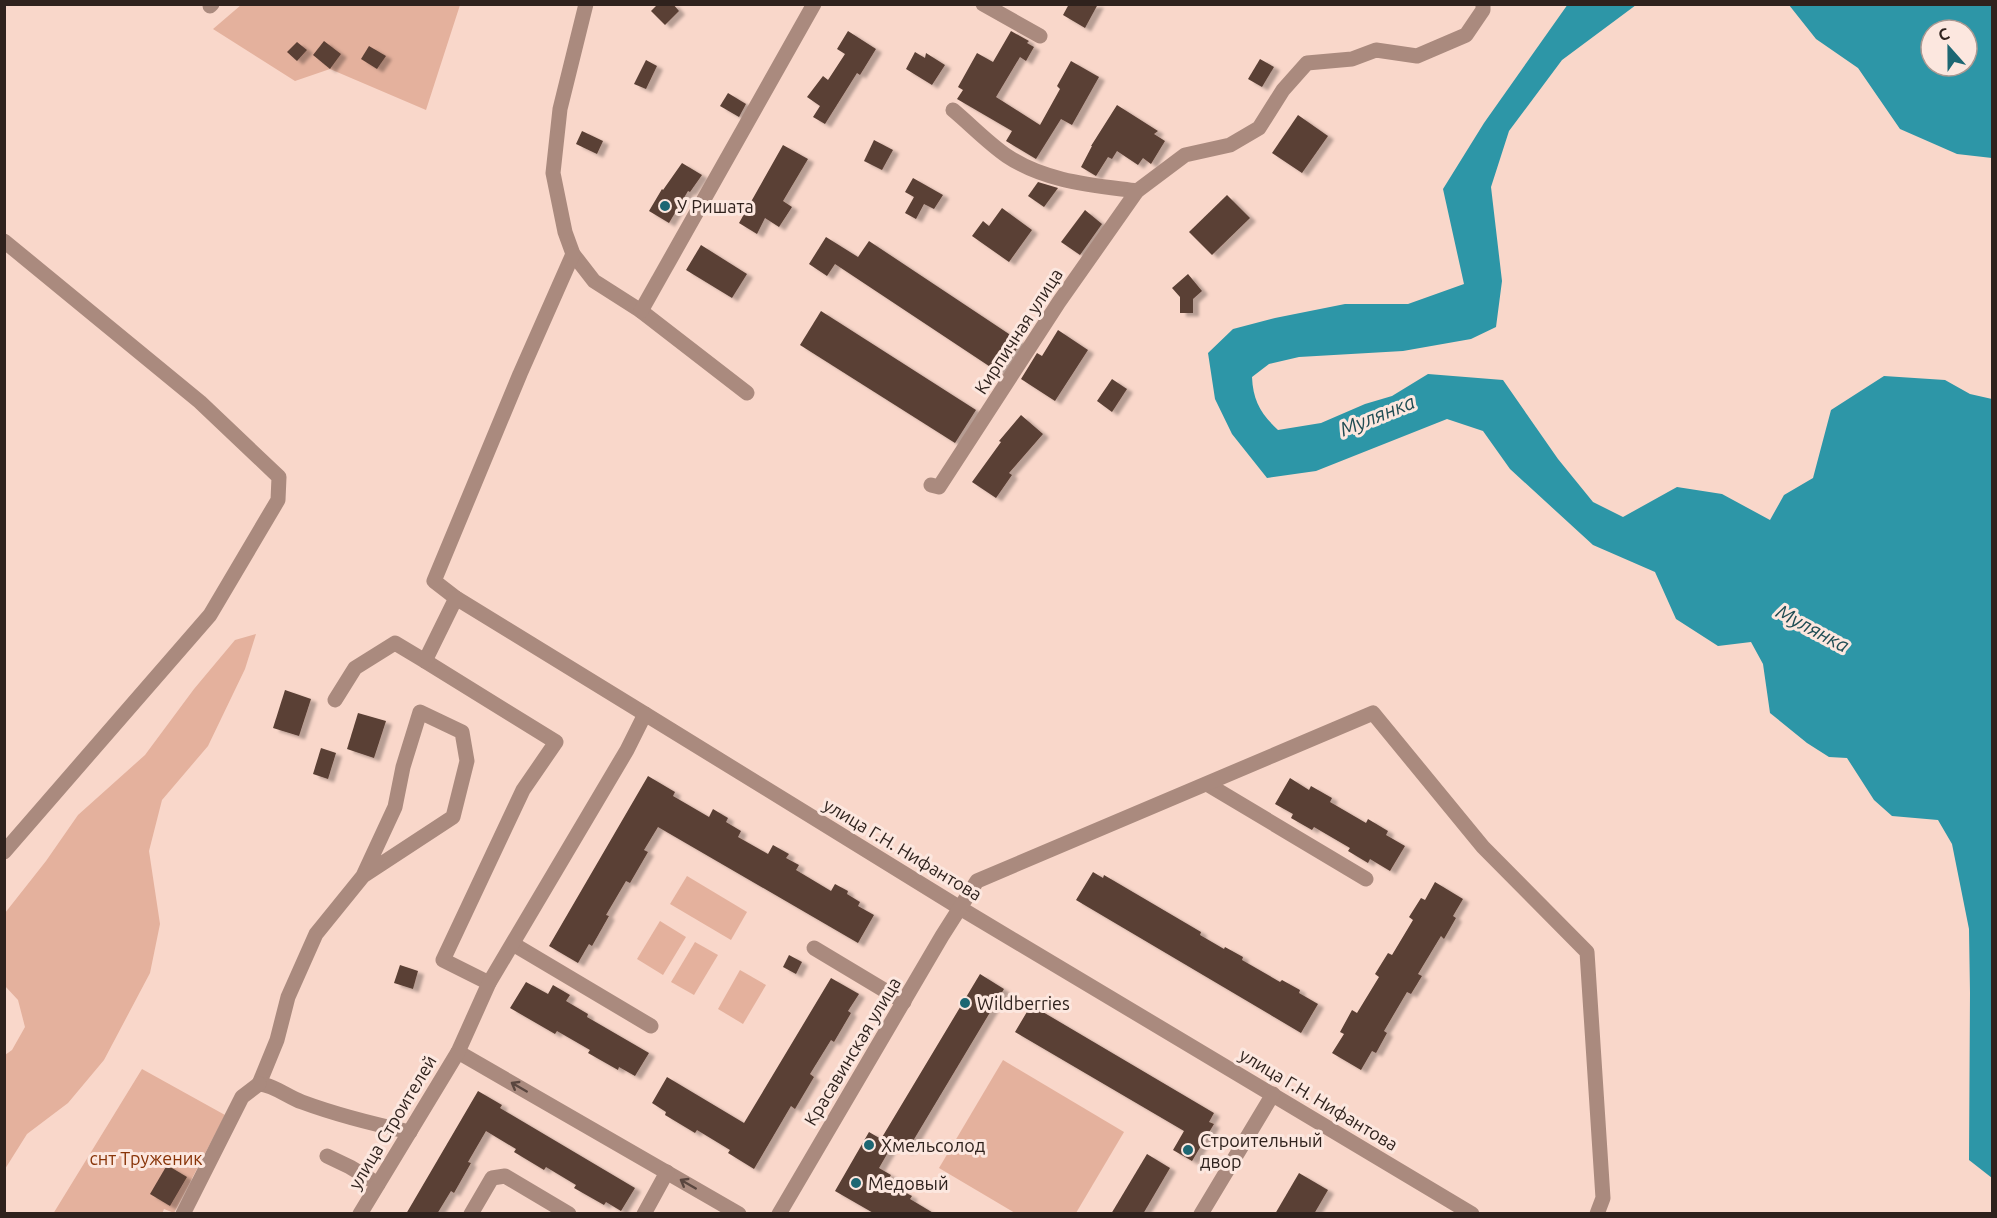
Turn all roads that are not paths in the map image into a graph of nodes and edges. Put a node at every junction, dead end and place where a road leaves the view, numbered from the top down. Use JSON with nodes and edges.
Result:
{"nodes":[{"id":1,"x":586,"y":4,"type":"edge"},
{"id":2,"x":983,"y":4,"type":"edge"},
{"id":3,"x":1483,"y":4,"type":"edge"},
{"id":4,"x":814,"y":5,"type":"edge"},
{"id":5,"x":1040,"y":36,"type":"dead end"},
{"id":6,"x":954,"y":110,"type":"dead end"},
{"id":7,"x":1137,"y":191,"type":"junction"},
{"id":8,"x":4,"y":241,"type":"edge"},
{"id":9,"x":573,"y":254,"type":"junction"},
{"id":10,"x":641,"y":311,"type":"junction"},
{"id":11,"x":747,"y":393,"type":"dead end"},
{"id":12,"x":931,"y":485,"type":"dead end"},
{"id":13,"x":456,"y":598,"type":"junction"},
{"id":14,"x":425,"y":661,"type":"junction"},
{"id":15,"x":335,"y":700,"type":"dead end"},
{"id":16,"x":645,"y":714,"type":"junction"},
{"id":17,"x":1208,"y":783,"type":"junction"},
{"id":18,"x":7,"y":846,"type":"edge"},
{"id":19,"x":363,"y":876,"type":"junction"},
{"id":20,"x":1366,"y":879,"type":"dead end"},
{"id":21,"x":960,"y":908,"type":"junction"},
{"id":22,"x":513,"y":944,"type":"junction"},
{"id":23,"x":814,"y":948,"type":"dead end"},
{"id":24,"x":489,"y":983,"type":"junction"},
{"id":25,"x":904,"y":1002,"type":"junction"},
{"id":26,"x":651,"y":1026,"type":"dead end"},
{"id":27,"x":458,"y":1052,"type":"junction"},
{"id":28,"x":259,"y":1084,"type":"junction"},
{"id":29,"x":1273,"y":1094,"type":"junction"},
{"id":30,"x":410,"y":1132,"type":"junction"},
{"id":31,"x":327,"y":1156,"type":"dead end"},
{"id":32,"x":667,"y":1172,"type":"junction"},
{"id":33,"x":378,"y":1184,"type":"junction"},
{"id":34,"x":183,"y":1214,"type":"edge"},
{"id":35,"x":360,"y":1214,"type":"edge"},
{"id":36,"x":471,"y":1214,"type":"edge"},
{"id":37,"x":569,"y":1214,"type":"edge"},
{"id":38,"x":644,"y":1214,"type":"edge"},
{"id":39,"x":739,"y":1214,"type":"edge"},
{"id":40,"x":779,"y":1214,"type":"edge"},
{"id":41,"x":1201,"y":1214,"type":"edge"},
{"id":42,"x":1472,"y":1214,"type":"edge"},
{"id":43,"x":1597,"y":1214,"type":"edge"}],
"edges":[{"from":1,"to":9,"type":"street"},
{"from":2,"to":5,"type":"street"},
{"from":3,"to":7,"type":"street","name":"Кирпичная улица"},
{"from":4,"to":10,"type":"street"},
{"from":6,"to":7,"type":"street"},
{"from":7,"to":12,"type":"street","name":"Кирпичная улица"},
{"from":8,"to":18,"type":"street"},
{"from":9,"to":10,"type":"street"},
{"from":9,"to":13,"type":"street","name":"улица Г.Н. Нифантова"},
{"from":10,"to":11,"type":"street"},
{"from":13,"to":14,"type":"street"},
{"from":13,"to":16,"type":"street","name":"улица Г.Н. Нифантова"},
{"from":14,"to":15,"type":"street"},
{"from":14,"to":24,"type":"street"},
{"from":16,"to":21,"type":"street","name":"улица Г.Н. Нифантова"},
{"from":16,"to":22,"type":"street"},
{"from":17,"to":20,"type":"street"},
{"from":17,"to":21,"type":"street","name":"Красавинская улица"},
{"from":17,"to":43,"type":"street","name":"Красавинская улица"},
{"from":19,"to":19,"type":"street"},
{"from":19,"to":28,"type":"street"},
{"from":21,"to":25,"type":"street","name":"Красавинская улица"},
{"from":21,"to":29,"type":"street","name":"улица Г.Н. Нифантова"},
{"from":22,"to":24,"type":"street"},
{"from":22,"to":26,"type":"street"},
{"from":23,"to":25,"type":"street"},
{"from":24,"to":27,"type":"street"},
{"from":25,"to":40,"type":"street","name":"Красавинская улица"},
{"from":27,"to":30,"type":"street","name":"улица Строителей"},
{"from":32,"to":27,"type":"street","one_way":true},
{"from":28,"to":30,"type":"street"},
{"from":28,"to":34,"type":"street"},
{"from":29,"to":41,"type":"street"},
{"from":29,"to":42,"type":"street","name":"улица Г.Н. Нифантова"},
{"from":30,"to":33,"type":"street","name":"улица Строителей"},
{"from":31,"to":33,"type":"street"},
{"from":32,"to":38,"type":"street"},
{"from":39,"to":32,"type":"street","one_way":true},
{"from":33,"to":35,"type":"street","name":"улица Строителей"},
{"from":36,"to":37,"type":"street"}]}
